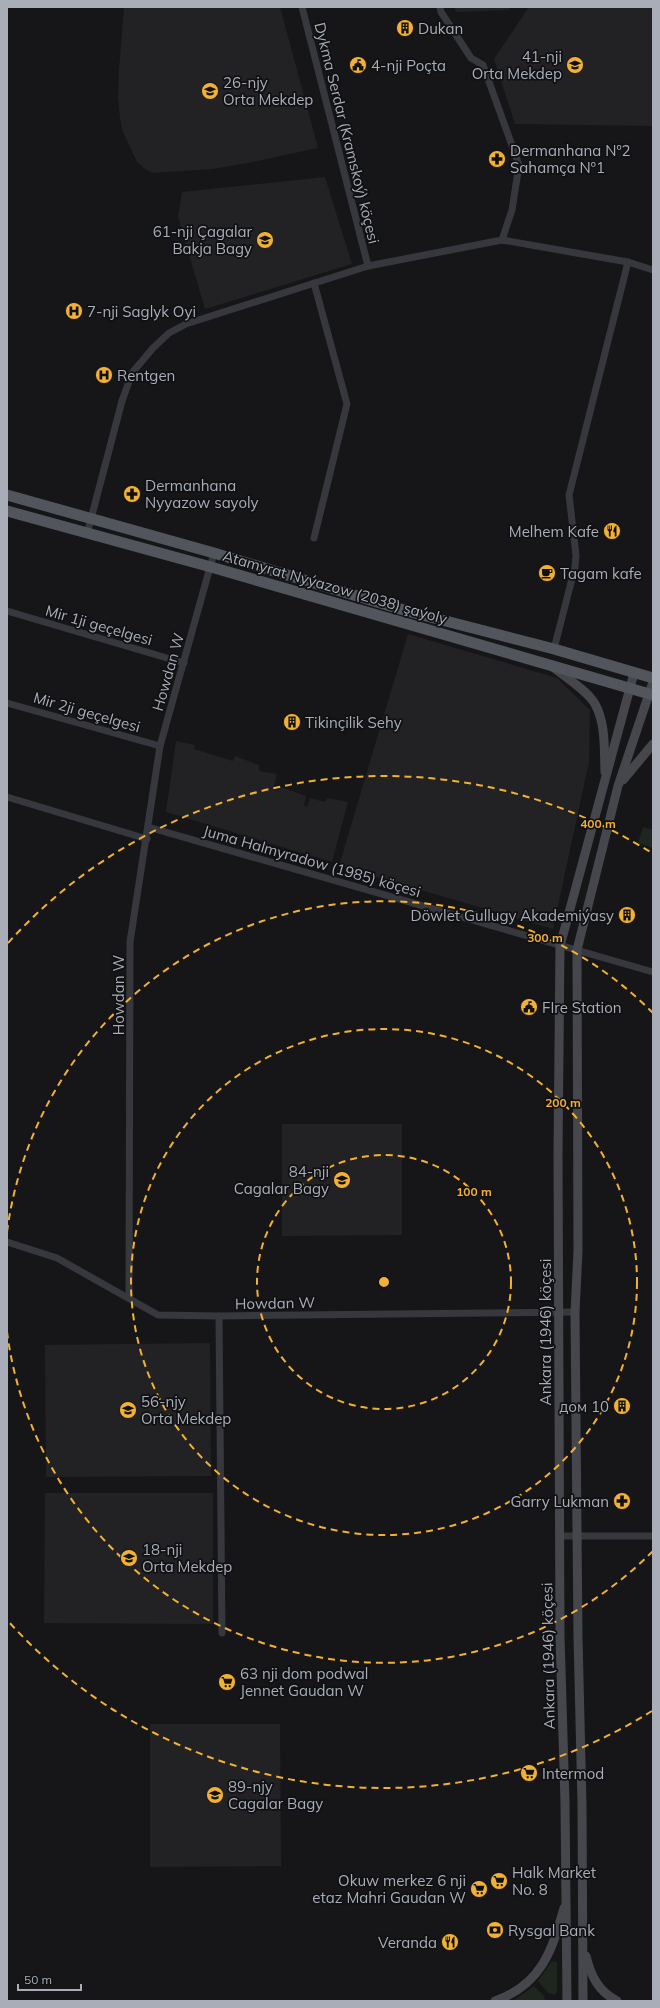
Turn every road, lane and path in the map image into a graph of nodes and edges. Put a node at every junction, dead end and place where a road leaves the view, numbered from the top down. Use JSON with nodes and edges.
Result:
{"nodes":[{"id":1,"x":302,"y":7,"type":"edge"},
{"id":2,"x":440,"y":7,"type":"edge"},
{"id":3,"x":502,"y":240,"type":"junction"},
{"id":4,"x":628,"y":262,"type":"junction"},
{"id":5,"x":368,"y":266,"type":"junction"},
{"id":6,"x":653,"y":270,"type":"edge"},
{"id":7,"x":314,"y":283,"type":"junction"},
{"id":8,"x":7,"y":495,"type":"edge"},
{"id":9,"x":7,"y":511,"type":"edge"},
{"id":10,"x":91,"y":519,"type":"junction"},
{"id":11,"x":87,"y":534,"type":"junction"},
{"id":12,"x":314,"y":538,"type":"dead end"},
{"id":13,"x":214,"y":553,"type":"junction"},
{"id":14,"x":211,"y":566,"type":"junction"},
{"id":15,"x":7,"y":611,"type":"edge"},
{"id":16,"x":554,"y":649,"type":"junction"},
{"id":17,"x":184,"y":664,"type":"junction"},
{"id":18,"x":550,"y":665,"type":"junction"},
{"id":19,"x":634,"y":673,"type":"junction"},
{"id":20,"x":653,"y":678,"type":"edge"},
{"id":21,"x":653,"y":682,"type":"edge"},
{"id":22,"x":630,"y":689,"type":"junction"},
{"id":23,"x":651,"y":694,"type":"edge"},
{"id":24,"x":7,"y":703,"type":"edge"},
{"id":25,"x":653,"y":744,"type":"edge"},
{"id":26,"x":160,"y":746,"type":"junction"},
{"id":27,"x":605,"y":782,"type":"junction"},
{"id":28,"x":618,"y":786,"type":"junction"},
{"id":29,"x":7,"y":798,"type":"edge"},
{"id":30,"x":148,"y":827,"type":"junction"},
{"id":31,"x":146,"y":839,"type":"junction"},
{"id":32,"x":560,"y":946,"type":"junction"},
{"id":33,"x":577,"y":950,"type":"junction"},
{"id":34,"x":653,"y":972,"type":"edge"},
{"id":35,"x":7,"y":1242,"type":"edge"},
{"id":36,"x":129,"y":1297,"type":"junction"},
{"id":37,"x":559,"y":1312,"type":"junction"},
{"id":38,"x":576,"y":1312,"type":"junction"},
{"id":39,"x":219,"y":1316,"type":"junction"},
{"id":40,"x":560,"y":1536,"type":"junction"},
{"id":41,"x":578,"y":1536,"type":"junction"},
{"id":42,"x":653,"y":1536,"type":"edge"},
{"id":43,"x":222,"y":1633,"type":"dead end"},
{"id":44,"x":567,"y":1897,"type":"junction"},
{"id":45,"x":582,"y":1943,"type":"junction"},
{"id":46,"x":495,"y":2001,"type":"edge"},
{"id":47,"x":567,"y":2001,"type":"edge"},
{"id":48,"x":583,"y":2001,"type":"edge"},
{"id":49,"x":617,"y":2001,"type":"edge"}],
"edges":[{"from":1,"to":5,"type":"street","name":"Dykma Serdar (Kramskoý) köçesi"},
{"from":2,"to":3,"type":"street"},
{"from":3,"to":4,"type":"street"},
{"from":3,"to":5,"type":"street"},
{"from":4,"to":6,"type":"street"},
{"from":4,"to":16,"type":"street"},
{"from":5,"to":7,"type":"street"},
{"from":7,"to":10,"type":"street"},
{"from":7,"to":12,"type":"street"},
{"from":8,"to":10,"type":"main road","name":"Atamyrat Nyýazow (2038) şaýoly"},
{"from":9,"to":11,"type":"main road","name":"Atamyrat Nyýazow (2038) şaýoly"},
{"from":10,"to":11,"type":"street"},
{"from":10,"to":13,"type":"main road","name":"Atamyrat Nyýazow (2038) şaýoly"},
{"from":11,"to":14,"type":"main road","name":"Atamyrat Nyýazow (2038) şaýoly"},
{"from":13,"to":14,"type":"street","name":"Howdan W"},
{"from":13,"to":16,"type":"main road","name":"Atamyrat Nyýazow (2038) şaýoly"},
{"from":14,"to":17,"type":"street","name":"Howdan W"},
{"from":14,"to":18,"type":"main road","name":"Atamyrat Nyýazow (2038) şaýoly"},
{"from":15,"to":17,"type":"street","name":"Mir 1ji geçelgesi"},
{"from":16,"to":19,"type":"main road","name":"Atamyrat Nyýazow (2038) şaýoly"},
{"from":17,"to":26,"type":"street","name":"Howdan W"},
{"from":18,"to":22,"type":"main road","name":"Atamyrat Nyýazow (2038) şaýoly"},
{"from":18,"to":27,"type":"main road"},
{"from":19,"to":20,"type":"main road","name":"Atamyrat Nyýazow (2038) şaýoly"},
{"from":19,"to":22,"type":"main road","name":"Ankara (1946) köçesi"},
{"from":21,"to":23,"type":"main road","name":"Ankara (1946) köçesi"},
{"from":22,"to":23,"type":"main road","name":"Atamyrat Nyýazow (2038) şaýoly"},
{"from":22,"to":27,"type":"main road","name":"Ankara (1946) köçesi"},
{"from":23,"to":28,"type":"main road","name":"Ankara (1946) köçesi"},
{"from":24,"to":26,"type":"street","name":"Mir 2ji geçelgesi"},
{"from":25,"to":28,"type":"main road"},
{"from":26,"to":30,"type":"street","name":"Howdan W"},
{"from":27,"to":32,"type":"main road","name":"Ankara (1946) köçesi"},
{"from":28,"to":33,"type":"main road","name":"Ankara (1946) köçesi"},
{"from":29,"to":31,"type":"street"},
{"from":30,"to":31,"type":"street","name":"Howdan W"},
{"from":30,"to":32,"type":"street","name":"Juma Halmyradow (1985) köçesi"},
{"from":31,"to":36,"type":"street","name":"Howdan W"},
{"from":32,"to":33,"type":"street","name":"Juma Halmyradow (1985) köçesi"},
{"from":32,"to":37,"type":"main road","name":"Ankara (1946) köçesi"},
{"from":33,"to":34,"type":"street","name":"Juma Halmyradow (1985) köçesi"},
{"from":33,"to":38,"type":"main road","name":"Ankara (1946) köçesi"},
{"from":35,"to":36,"type":"street"},
{"from":36,"to":39,"type":"street"},
{"from":37,"to":38,"type":"street","name":"Howdan W"},
{"from":37,"to":39,"type":"street","name":"Howdan W"},
{"from":37,"to":40,"type":"main road","name":"Ankara (1946) köçesi"},
{"from":38,"to":41,"type":"main road","name":"Ankara (1946) köçesi"},
{"from":39,"to":43,"type":"street","name":"Howdan W"},
{"from":40,"to":41,"type":"street"},
{"from":40,"to":44,"type":"main road","name":"Ankara (1946) köçesi"},
{"from":41,"to":42,"type":"street"},
{"from":41,"to":45,"type":"main road","name":"Ankara (1946) köçesi"},
{"from":44,"to":46,"type":"main road"},
{"from":44,"to":47,"type":"main road","name":"Ankara (1946) köçesi"},
{"from":45,"to":48,"type":"main road","name":"Ankara (1946) köçesi"},
{"from":45,"to":49,"type":"main road"}]}
